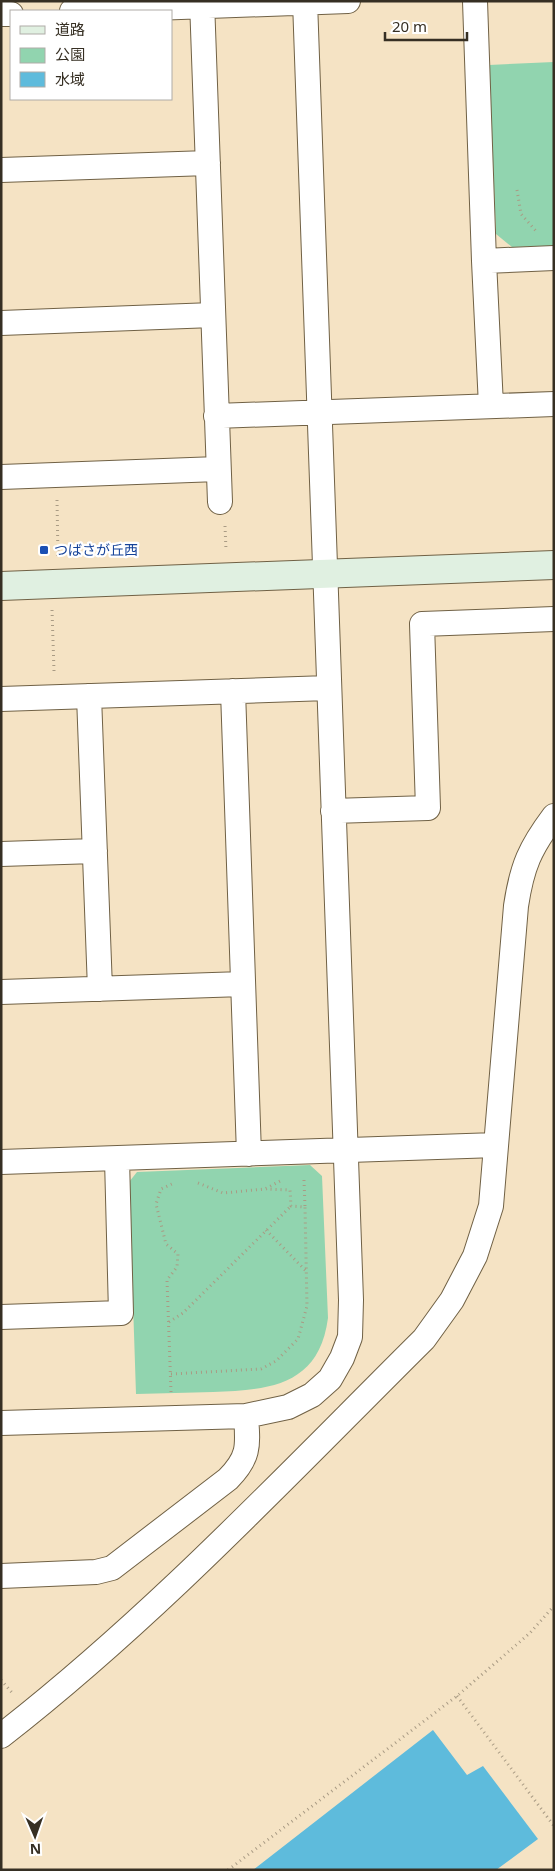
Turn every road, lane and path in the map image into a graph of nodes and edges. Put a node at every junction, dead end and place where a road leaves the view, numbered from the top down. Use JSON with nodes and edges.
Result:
{"nodes":[{"id":1,"x":348,"y":1,"type":"edge"},
{"id":2,"x":475,"y":1,"type":"edge"},
{"id":3,"x":305,"y":2,"type":"edge"},
{"id":4,"x":202,"y":4,"type":"edge"},
{"id":5,"x":91,"y":10,"type":"edge"},
{"id":6,"x":208,"y":163,"type":"junction"},
{"id":7,"x":1,"y":170,"type":"edge"},
{"id":8,"x":518,"y":190,"type":"dead end"},
{"id":9,"x":544,"y":231,"type":"dead end"},
{"id":10,"x":554,"y":258,"type":"edge"},
{"id":11,"x":484,"y":261,"type":"junction"},
{"id":12,"x":213,"y":315,"type":"junction"},
{"id":13,"x":1,"y":323,"type":"edge"},
{"id":14,"x":554,"y":404,"type":"edge"},
{"id":15,"x":491,"y":406,"type":"junction"},
{"id":16,"x":320,"y":412,"type":"junction"},
{"id":17,"x":216,"y":416,"type":"junction"},
{"id":18,"x":218,"y":469,"type":"junction"},
{"id":19,"x":57,"y":475,"type":"junction"},
{"id":20,"x":1,"y":477,"type":"edge"},
{"id":21,"x":220,"y":502,"type":"joint"},
{"id":22,"x":554,"y":565,"type":"edge"},
{"id":23,"x":324,"y":576,"type":"junction"},
{"id":24,"x":227,"y":579,"type":"junction"},
{"id":25,"x":55,"y":584,"type":"junction"},
{"id":26,"x":1,"y":586,"type":"edge"},
{"id":27,"x":554,"y":619,"type":"edge"},
{"id":28,"x":328,"y":688,"type":"junction"},
{"id":29,"x":233,"y":691,"type":"junction"},
{"id":30,"x":89,"y":696,"type":"junction"},
{"id":31,"x":56,"y":697,"type":"junction"},
{"id":32,"x":1,"y":699,"type":"edge"},
{"id":33,"x":333,"y":811,"type":"junction"},
{"id":34,"x":554,"y":816,"type":"edge"},
{"id":35,"x":95,"y":851,"type":"junction"},
{"id":36,"x":1,"y":854,"type":"edge"},
{"id":37,"x":243,"y":984,"type":"junction"},
{"id":38,"x":100,"y":989,"type":"junction"},
{"id":39,"x":1,"y":992,"type":"edge"},
{"id":40,"x":496,"y":1144,"type":"junction"},
{"id":41,"x":346,"y":1150,"type":"junction"},
{"id":42,"x":249,"y":1154,"type":"junction"},
{"id":43,"x":117,"y":1159,"type":"junction"},
{"id":44,"x":1,"y":1162,"type":"edge"},
{"id":45,"x":311,"y":1175,"type":"dead end"},
{"id":46,"x":290,"y":1180,"type":"dead end"},
{"id":47,"x":297,"y":1180,"type":"dead end"},
{"id":48,"x":304,"y":1180,"type":"junction"},
{"id":49,"x":180,"y":1181,"type":"dead end"},
{"id":50,"x":194,"y":1183,"type":"dead end"},
{"id":51,"x":265,"y":1189,"type":"junction"},
{"id":52,"x":291,"y":1206,"type":"junction"},
{"id":53,"x":305,"y":1207,"type":"junction"},
{"id":54,"x":266,"y":1230,"type":"junction"},
{"id":55,"x":307,"y":1271,"type":"junction"},
{"id":56,"x":1,"y":1317,"type":"edge"},
{"id":57,"x":169,"y":1322,"type":"junction"},
{"id":58,"x":171,"y":1374,"type":"junction"},
{"id":59,"x":246,"y":1416,"type":"junction"},
{"id":60,"x":172,"y":1418,"type":"junction"},
{"id":61,"x":1,"y":1423,"type":"edge"},
{"id":62,"x":1,"y":1576,"type":"edge"},
{"id":63,"x":554,"y":1606,"type":"edge"},
{"id":64,"x":457,"y":1696,"type":"junction"},
{"id":65,"x":1,"y":1736,"type":"edge"},
{"id":66,"x":554,"y":1826,"type":"edge"},
{"id":67,"x":228,"y":1870,"type":"edge"}],
"edges":[{"from":1,"to":3,"type":"street"},
{"from":2,"to":11,"type":"street"},
{"from":3,"to":4,"type":"street"},
{"from":3,"to":16,"type":"street"},
{"from":4,"to":5,"type":"street"},
{"from":4,"to":6,"type":"street"},
{"from":6,"to":7,"type":"street"},
{"from":6,"to":12,"type":"street"},
{"from":8,"to":9,"type":"path"},
{"from":10,"to":11,"type":"street"},
{"from":11,"to":15,"type":"street"},
{"from":12,"to":13,"type":"street"},
{"from":12,"to":17,"type":"street"},
{"from":14,"to":15,"type":"street"},
{"from":15,"to":16,"type":"street"},
{"from":16,"to":17,"type":"street"},
{"from":16,"to":23,"type":"street"},
{"from":17,"to":18,"type":"street"},
{"from":18,"to":19,"type":"street"},
{"from":18,"to":21,"type":"street"},
{"from":19,"to":20,"type":"street"},
{"from":19,"to":25,"type":"path"},
{"from":21,"to":24,"type":"path"},
{"from":22,"to":23,"type":"street"},
{"from":23,"to":24,"type":"street"},
{"from":23,"to":28,"type":"street"},
{"from":24,"to":25,"type":"street"},
{"from":25,"to":26,"type":"street"},
{"from":25,"to":31,"type":"path"},
{"from":27,"to":33,"type":"street"},
{"from":28,"to":29,"type":"street"},
{"from":28,"to":33,"type":"street"},
{"from":29,"to":30,"type":"street"},
{"from":29,"to":37,"type":"street"},
{"from":30,"to":31,"type":"street"},
{"from":30,"to":35,"type":"street"},
{"from":31,"to":32,"type":"street"},
{"from":33,"to":41,"type":"street"},
{"from":34,"to":40,"type":"street"},
{"from":35,"to":36,"type":"street"},
{"from":35,"to":38,"type":"street"},
{"from":37,"to":38,"type":"street"},
{"from":37,"to":42,"type":"street"},
{"from":38,"to":39,"type":"street"},
{"from":40,"to":41,"type":"street"},
{"from":40,"to":65,"type":"street"},
{"from":41,"to":42,"type":"street"},
{"from":41,"to":59,"type":"street"},
{"from":42,"to":43,"type":"street"},
{"from":43,"to":44,"type":"street"},
{"from":43,"to":56,"type":"street"},
{"from":45,"to":48,"type":"path"},
{"from":46,"to":51,"type":"path"},
{"from":47,"to":48,"type":"path"},
{"from":48,"to":53,"type":"path"},
{"from":49,"to":57,"type":"path"},
{"from":50,"to":51,"type":"path"},
{"from":51,"to":52,"type":"path"},
{"from":52,"to":53,"type":"path"},
{"from":52,"to":54,"type":"path"},
{"from":53,"to":55,"type":"path"},
{"from":54,"to":55,"type":"path"},
{"from":54,"to":57,"type":"path"},
{"from":55,"to":58,"type":"path"},
{"from":57,"to":58,"type":"path"},
{"from":58,"to":60,"type":"path"},
{"from":59,"to":60,"type":"street"},
{"from":59,"to":62,"type":"street"},
{"from":60,"to":61,"type":"street"},
{"from":63,"to":64,"type":"path"},
{"from":64,"to":66,"type":"path"},
{"from":64,"to":67,"type":"path"}]}
